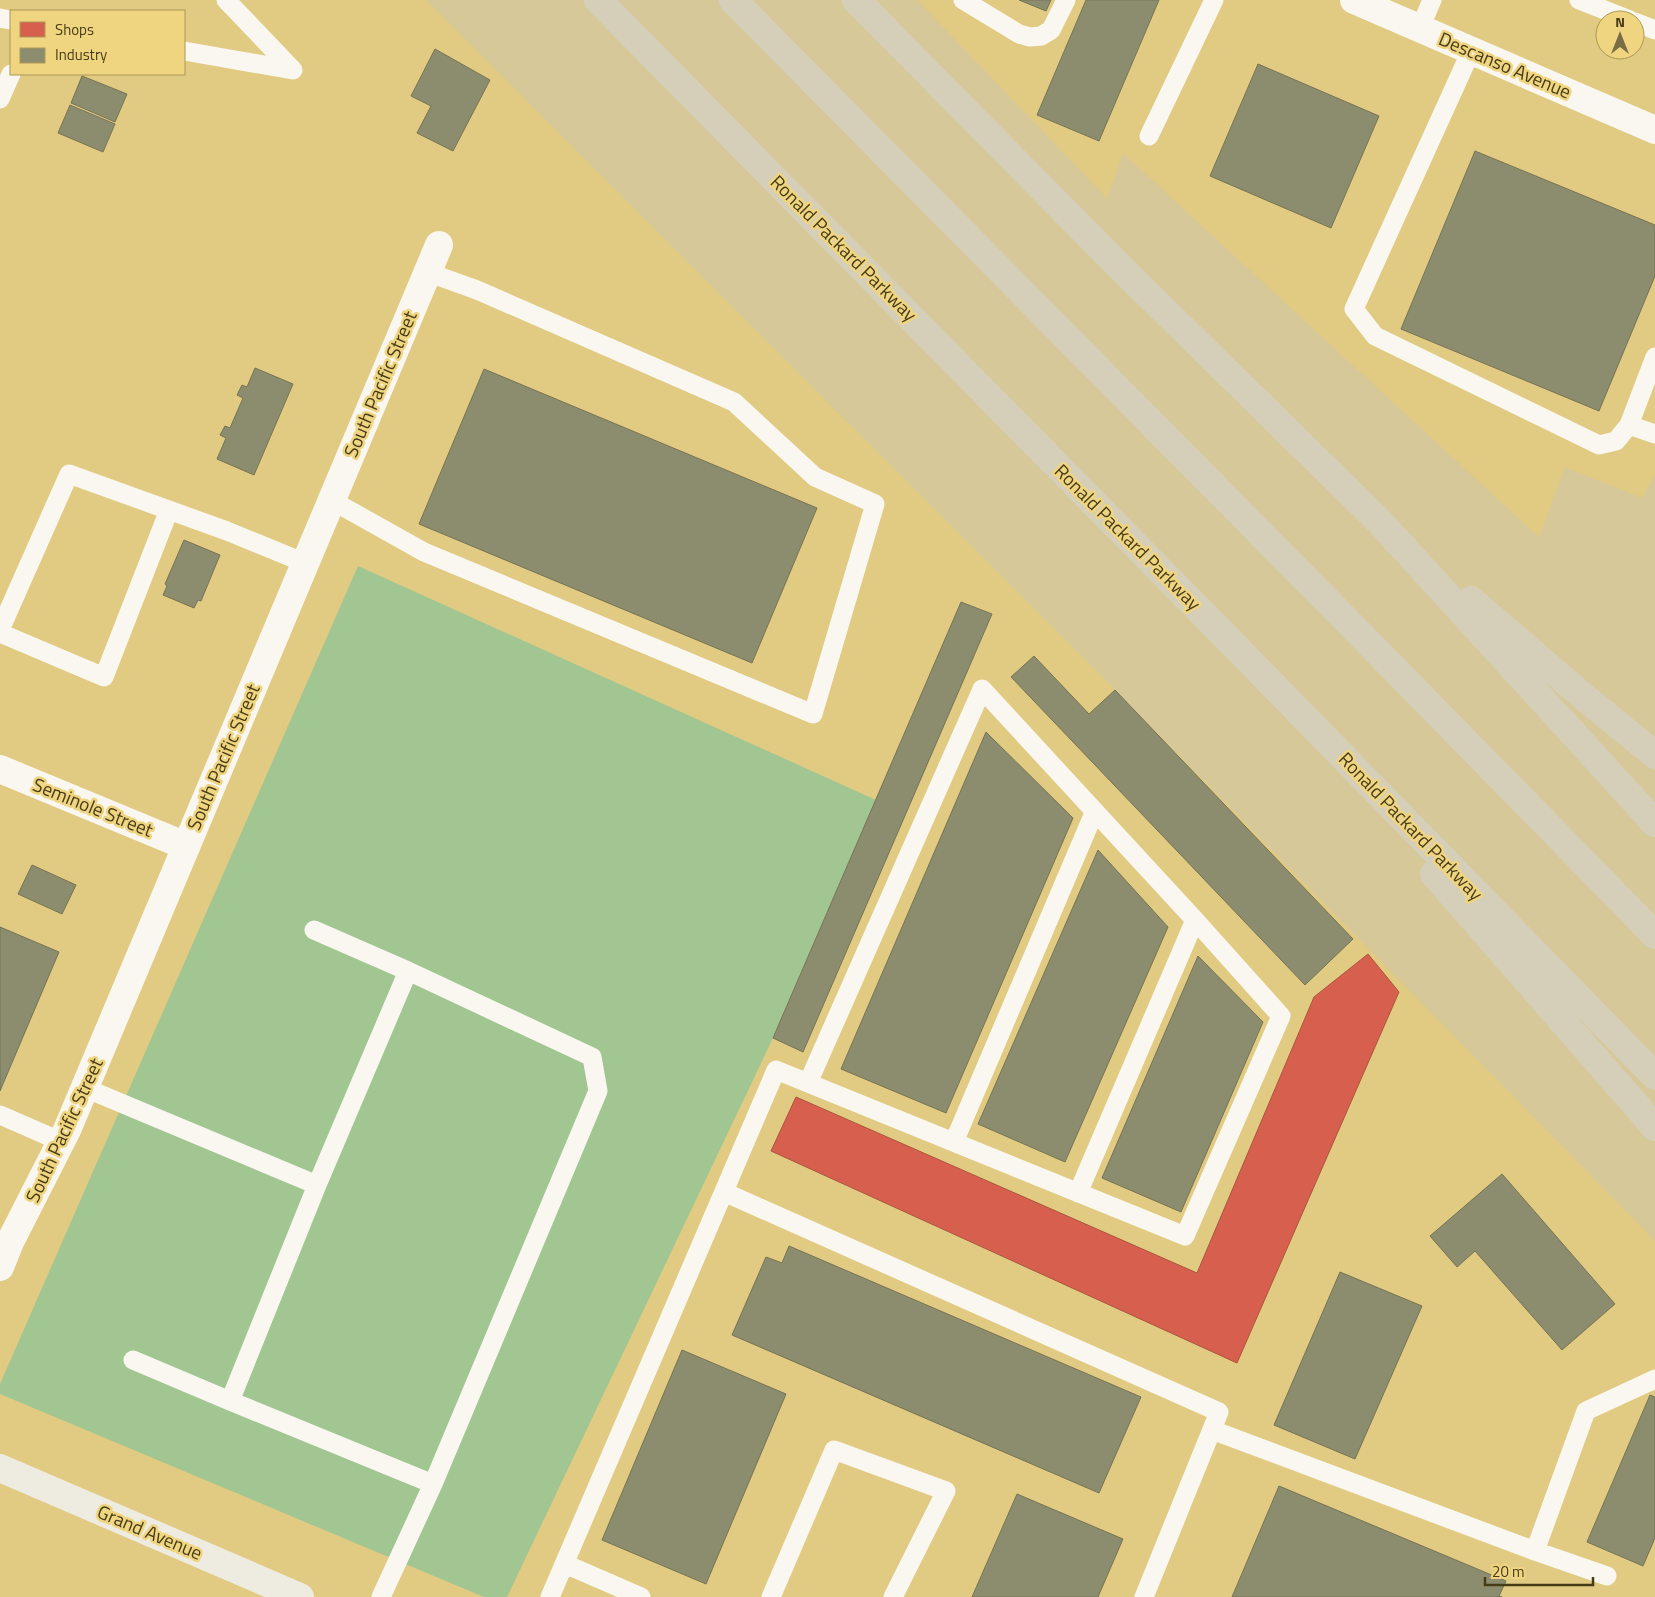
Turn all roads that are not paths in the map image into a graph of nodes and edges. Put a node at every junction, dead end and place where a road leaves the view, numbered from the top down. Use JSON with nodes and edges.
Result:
{"nodes":[{"id":1,"x":226,"y":0,"type":"edge"},
{"id":2,"x":598,"y":0,"type":"edge"},
{"id":3,"x":733,"y":0,"type":"edge"},
{"id":4,"x":856,"y":0,"type":"edge"},
{"id":5,"x":964,"y":0,"type":"edge"},
{"id":6,"x":1066,"y":0,"type":"edge"},
{"id":7,"x":1214,"y":0,"type":"edge"},
{"id":8,"x":1354,"y":0,"type":"edge"},
{"id":9,"x":1432,"y":0,"type":"edge"},
{"id":10,"x":1579,"y":0,"type":"edge"},
{"id":11,"x":1604,"y":10,"type":"edge"},
{"id":12,"x":1420,"y":28,"type":"junction"},
{"id":13,"x":185,"y":50,"type":"edge"},
{"id":14,"x":1471,"y":50,"type":"junction"},
{"id":15,"x":12,"y":75,"type":"edge"},
{"id":16,"x":0,"y":99,"type":"edge"},
{"id":17,"x":1655,"y":130,"type":"edge"},
{"id":18,"x":1149,"y":136,"type":"dead end"},
{"id":19,"x":439,"y":245,"type":"dead end"},
{"id":20,"x":427,"y":272,"type":"junction"},
{"id":21,"x":1655,"y":358,"type":"edge"},
{"id":22,"x":1629,"y":424,"type":"junction"},
{"id":23,"x":1655,"y":434,"type":"edge"},
{"id":24,"x":331,"y":500,"type":"junction"},
{"id":25,"x":169,"y":510,"type":"junction"},
{"id":26,"x":1379,"y":521,"type":"junction"},
{"id":27,"x":305,"y":563,"type":"junction"},
{"id":28,"x":0,"y":631,"type":"edge"},
{"id":29,"x":1226,"y":636,"type":"junction"},
{"id":30,"x":1655,"y":755,"type":"edge"},
{"id":31,"x":0,"y":769,"type":"edge"},
{"id":32,"x":1094,"y":813,"type":"junction"},
{"id":33,"x":1655,"y":823,"type":"edge"},
{"id":34,"x":186,"y":846,"type":"junction"},
{"id":35,"x":1195,"y":920,"type":"junction"},
{"id":36,"x":314,"y":930,"type":"dead end"},
{"id":37,"x":1655,"y":935,"type":"edge"},
{"id":38,"x":408,"y":971,"type":"junction"},
{"id":39,"x":1655,"y":1076,"type":"edge"},
{"id":40,"x":808,"y":1083,"type":"junction"},
{"id":41,"x":85,"y":1088,"type":"junction"},
{"id":42,"x":0,"y":1115,"type":"edge"},
{"id":43,"x":1655,"y":1128,"type":"edge"},
{"id":44,"x":62,"y":1142,"type":"junction"},
{"id":45,"x":954,"y":1142,"type":"junction"},
{"id":46,"x":317,"y":1185,"type":"junction"},
{"id":47,"x":724,"y":1192,"type":"junction"},
{"id":48,"x":1078,"y":1193,"type":"junction"},
{"id":49,"x":0,"y":1266,"type":"edge"},
{"id":50,"x":133,"y":1360,"type":"dead end"},
{"id":51,"x":1655,"y":1379,"type":"edge"},
{"id":52,"x":230,"y":1401,"type":"junction"},
{"id":53,"x":1212,"y":1430,"type":"junction"},
{"id":54,"x":0,"y":1468,"type":"edge"},
{"id":55,"x":433,"y":1484,"type":"junction"},
{"id":56,"x":1535,"y":1551,"type":"junction"},
{"id":57,"x":565,"y":1564,"type":"junction"},
{"id":58,"x":1607,"y":1576,"type":"dead end"},
{"id":59,"x":300,"y":1597,"type":"edge"},
{"id":60,"x":381,"y":1597,"type":"edge"},
{"id":61,"x":550,"y":1597,"type":"edge"},
{"id":62,"x":642,"y":1597,"type":"edge"},
{"id":63,"x":772,"y":1597,"type":"edge"},
{"id":64,"x":893,"y":1597,"type":"edge"},
{"id":65,"x":1144,"y":1597,"type":"edge"}],
"edges":[{"from":1,"to":13,"type":"lane"},
{"from":2,"to":29,"type":"highway","name":"Ronald Packard Parkway"},
{"from":3,"to":37,"type":"highway"},
{"from":4,"to":26,"type":"highway"},
{"from":5,"to":6,"type":"lane"},
{"from":7,"to":18,"type":"lane"},
{"from":8,"to":12,"type":"street","name":"Descanso Avenue"},
{"from":9,"to":12,"type":"lane"},
{"from":10,"to":11,"type":"lane"},
{"from":12,"to":14,"type":"street","name":"Descanso Avenue"},
{"from":14,"to":17,"type":"street","name":"Descanso Avenue"},
{"from":14,"to":22,"type":"lane"},
{"from":15,"to":16,"type":"lane"},
{"from":19,"to":20,"type":"street","name":"South Pacific Street"},
{"from":20,"to":24,"type":"street","name":"South Pacific Street"},
{"from":20,"to":24,"type":"lane"},
{"from":21,"to":22,"type":"lane"},
{"from":22,"to":23,"type":"lane"},
{"from":24,"to":27,"type":"street","name":"South Pacific Street"},
{"from":25,"to":27,"type":"lane"},
{"from":25,"to":28,"type":"lane"},
{"from":25,"to":28,"type":"lane"},
{"from":26,"to":30,"type":"highway"},
{"from":26,"to":33,"type":"highway"},
{"from":27,"to":34,"type":"street","name":"South Pacific Street"},
{"from":29,"to":39,"type":"highway","name":"Ronald Packard Parkway"},
{"from":29,"to":43,"type":"highway"},
{"from":31,"to":34,"type":"street","name":"Seminole Street"},
{"from":32,"to":35,"type":"lane"},
{"from":32,"to":40,"type":"lane"},
{"from":32,"to":45,"type":"lane"},
{"from":34,"to":41,"type":"street","name":"South Pacific Street"},
{"from":35,"to":48,"type":"lane"},
{"from":35,"to":48,"type":"lane"},
{"from":36,"to":38,"type":"lane"},
{"from":38,"to":46,"type":"lane"},
{"from":38,"to":55,"type":"lane"},
{"from":40,"to":45,"type":"lane"},
{"from":40,"to":47,"type":"lane"},
{"from":41,"to":44,"type":"street","name":"South Pacific Street"},
{"from":41,"to":46,"type":"lane"},
{"from":42,"to":44,"type":"lane"},
{"from":44,"to":49,"type":"street","name":"South Pacific Street"},
{"from":45,"to":48,"type":"lane"},
{"from":46,"to":52,"type":"lane"},
{"from":47,"to":53,"type":"lane"},
{"from":47,"to":57,"type":"lane"},
{"from":50,"to":52,"type":"lane"},
{"from":51,"to":56,"type":"lane"},
{"from":52,"to":55,"type":"lane"},
{"from":53,"to":56,"type":"lane"},
{"from":53,"to":65,"type":"lane"},
{"from":54,"to":59,"type":"main road","name":"Grand Avenue"},
{"from":55,"to":60,"type":"lane"},
{"from":56,"to":58,"type":"lane"},
{"from":57,"to":61,"type":"lane"},
{"from":57,"to":62,"type":"lane"},
{"from":63,"to":64,"type":"lane"}]}
